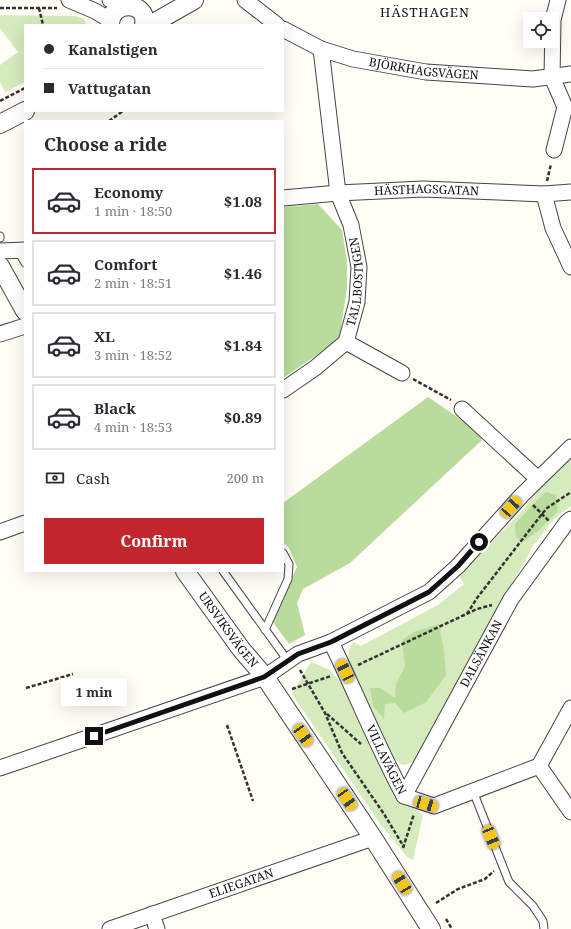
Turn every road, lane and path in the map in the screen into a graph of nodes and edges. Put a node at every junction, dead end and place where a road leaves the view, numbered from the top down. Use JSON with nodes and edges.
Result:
{"nodes":[{"id":1,"x":194,"y":0,"type":"edge"},
{"id":2,"x":245,"y":0,"type":"edge"},
{"id":3,"x":558,"y":0,"type":"edge"},
{"id":4,"x":128,"y":2,"type":"edge"},
{"id":5,"x":64,"y":4,"type":"edge"},
{"id":6,"x":0,"y":8,"type":"edge"},
{"id":7,"x":39,"y":8,"type":"junction"},
{"id":8,"x":110,"y":22,"type":"edge"},
{"id":9,"x":43,"y":24,"type":"edge"},
{"id":10,"x":144,"y":24,"type":"edge"},
{"id":11,"x":152,"y":24,"type":"edge"},
{"id":12,"x":276,"y":24,"type":"edge"},
{"id":13,"x":284,"y":30,"type":"edge"},
{"id":14,"x":321,"y":49,"type":"junction"},
{"id":15,"x":571,"y":74,"type":"edge"},
{"id":16,"x":552,"y":77,"type":"junction"},
{"id":17,"x":24,"y":89,"type":"edge"},
{"id":18,"x":0,"y":101,"type":"edge"},
{"id":19,"x":24,"y":112,"type":"edge"},
{"id":20,"x":122,"y":112,"type":"edge"},
{"id":21,"x":110,"y":120,"type":"edge"},
{"id":22,"x":0,"y":124,"type":"edge"},
{"id":23,"x":554,"y":150,"type":"joint"},
{"id":24,"x":571,"y":192,"type":"edge"},
{"id":25,"x":338,"y":193,"type":"junction"},
{"id":26,"x":544,"y":194,"type":"junction"},
{"id":27,"x":284,"y":198,"type":"edge"},
{"id":28,"x":0,"y":251,"type":"edge"},
{"id":29,"x":23,"y":255,"type":"edge"},
{"id":30,"x":0,"y":266,"type":"edge"},
{"id":31,"x":571,"y":267,"type":"edge"},
{"id":32,"x":24,"y":309,"type":"edge"},
{"id":33,"x":24,"y":326,"type":"edge"},
{"id":34,"x":0,"y":334,"type":"edge"},
{"id":35,"x":346,"y":342,"type":"junction"},
{"id":36,"x":402,"y":373,"type":"dead end"},
{"id":37,"x":418,"y":381,"type":"dead end"},
{"id":38,"x":284,"y":389,"type":"edge"},
{"id":39,"x":462,"y":409,"type":"joint"},
{"id":40,"x":571,"y":447,"type":"edge"},
{"id":41,"x":538,"y":479,"type":"junction"},
{"id":42,"x":571,"y":492,"type":"edge"},
{"id":43,"x":522,"y":495,"type":"junction"},
{"id":44,"x":542,"y":514,"type":"junction"},
{"id":45,"x":24,"y":523,"type":"edge"},
{"id":46,"x":567,"y":525,"type":"edge"},
{"id":47,"x":0,"y":532,"type":"edge"},
{"id":48,"x":284,"y":555,"type":"edge"},
{"id":49,"x":186,"y":572,"type":"edge"},
{"id":50,"x":224,"y":572,"type":"edge"},
{"id":51,"x":511,"y":599,"type":"junction"},
{"id":52,"x":467,"y":614,"type":"junction"},
{"id":53,"x":265,"y":630,"type":"junction"},
{"id":54,"x":331,"y":642,"type":"junction"},
{"id":55,"x":290,"y":660,"type":"junction"},
{"id":56,"x":345,"y":671,"type":"junction"},
{"id":57,"x":73,"y":674,"type":"dead end"},
{"id":58,"x":264,"y":677,"type":"junction"},
{"id":59,"x":309,"y":684,"type":"junction"},
{"id":60,"x":26,"y":688,"type":"dead end"},
{"id":61,"x":277,"y":697,"type":"junction"},
{"id":62,"x":571,"y":708,"type":"edge"},
{"id":63,"x":227,"y":725,"type":"dead end"},
{"id":64,"x":539,"y":766,"type":"junction"},
{"id":65,"x":0,"y":768,"type":"edge"},
{"id":66,"x":473,"y":791,"type":"junction"},
{"id":67,"x":411,"y":799,"type":"junction"},
{"id":68,"x":253,"y":801,"type":"dead end"},
{"id":69,"x":571,"y":812,"type":"edge"},
{"id":70,"x":373,"y":838,"type":"junction"},
{"id":71,"x":404,"y":847,"type":"junction"},
{"id":72,"x":387,"y":860,"type":"junction"},
{"id":73,"x":501,"y":863,"type":"junction"},
{"id":74,"x":436,"y":903,"type":"dead end"},
{"id":75,"x":152,"y":914,"type":"junction"},
{"id":76,"x":110,"y":929,"type":"edge"},
{"id":77,"x":157,"y":929,"type":"edge"},
{"id":78,"x":431,"y":929,"type":"edge"},
{"id":79,"x":544,"y":929,"type":"edge"}],
"edges":[{"from":1,"to":11,"type":"street"},
{"from":2,"to":12,"type":"street"},
{"from":3,"to":16,"type":"street"},
{"from":4,"to":8,"type":"street"},
{"from":4,"to":10,"type":"street"},
{"from":5,"to":7,"type":"path"},
{"from":5,"to":8,"type":"street"},
{"from":6,"to":7,"type":"path"},
{"from":7,"to":9,"type":"path"},
{"from":13,"to":14,"type":"street","name":"BJÖRKHAGSVÄGEN"},
{"from":14,"to":16,"type":"street","name":"BJÖRKHAGSVÄGEN"},
{"from":14,"to":25,"type":"street","name":"TALLBOSTIGEN"},
{"from":15,"to":16,"type":"street","name":"BJÖRKHAGSVÄGEN"},
{"from":16,"to":23,"type":"street"},
{"from":17,"to":18,"type":"path"},
{"from":19,"to":22,"type":"street"},
{"from":20,"to":21,"type":"path"},
{"from":23,"to":26,"type":"path"},
{"from":24,"to":26,"type":"street","name":"HÄSTHAGSGATAN"},
{"from":25,"to":26,"type":"street","name":"HÄSTHAGSGATAN"},
{"from":25,"to":27,"type":"street","name":"HÄSTHAGSGATAN"},
{"from":25,"to":35,"type":"street","name":"TALLBOSTIGEN"},
{"from":26,"to":31,"type":"street"},
{"from":28,"to":29,"type":"street"},
{"from":30,"to":32,"type":"street"},
{"from":33,"to":34,"type":"street"},
{"from":35,"to":36,"type":"street"},
{"from":35,"to":38,"type":"street","name":"TALLBOSTIGEN"},
{"from":37,"to":39,"type":"path"},
{"from":39,"to":41,"type":"street"},
{"from":40,"to":41,"type":"street"},
{"from":41,"to":43,"type":"street"},
{"from":42,"to":44,"type":"path"},
{"from":43,"to":44,"type":"path"},
{"from":43,"to":54,"type":"street"},
{"from":44,"to":46,"type":"path"},
{"from":44,"to":52,"type":"path"},
{"from":45,"to":47,"type":"street"},
{"from":46,"to":51,"type":"street","name":"DALSÄNKAN"},
{"from":48,"to":53,"type":"lane"},
{"from":49,"to":58,"type":"street","name":"URSVIKSVÄGEN"},
{"from":50,"to":53,"type":"lane"},
{"from":51,"to":52,"type":"path"},
{"from":51,"to":67,"type":"street","name":"DALSÄNKAN"},
{"from":52,"to":56,"type":"path"},
{"from":53,"to":55,"type":"lane"},
{"from":54,"to":55,"type":"street"},
{"from":54,"to":56,"type":"street","name":"VILLAVÄGEN"},
{"from":55,"to":58,"type":"street"},
{"from":55,"to":59,"type":"path"},
{"from":56,"to":59,"type":"path"},
{"from":56,"to":67,"type":"street","name":"VILLAVÄGEN"},
{"from":57,"to":60,"type":"path"},
{"from":58,"to":61,"type":"street","name":"URSVIKSVÄGEN"},
{"from":58,"to":65,"type":"street"},
{"from":59,"to":61,"type":"path"},
{"from":59,"to":71,"type":"path"},
{"from":61,"to":70,"type":"street","name":"URSVIKSVÄGEN"},
{"from":62,"to":64,"type":"street"},
{"from":63,"to":68,"type":"path"},
{"from":64,"to":66,"type":"street","name":"VILLAVÄGEN"},
{"from":64,"to":69,"type":"street"},
{"from":66,"to":67,"type":"street","name":"VILLAVÄGEN"},
{"from":66,"to":73,"type":"lane"},
{"from":67,"to":71,"type":"path"},
{"from":70,"to":72,"type":"street","name":"URSVIKSVÄGEN"},
{"from":70,"to":75,"type":"street","name":"ELIEGATAN"},
{"from":71,"to":72,"type":"path"},
{"from":72,"to":78,"type":"street","name":"URSVIKSVÄGEN"},
{"from":73,"to":74,"type":"path"},
{"from":73,"to":79,"type":"lane"},
{"from":75,"to":76,"type":"street","name":"ELIEGATAN"},
{"from":75,"to":77,"type":"street"}]}
